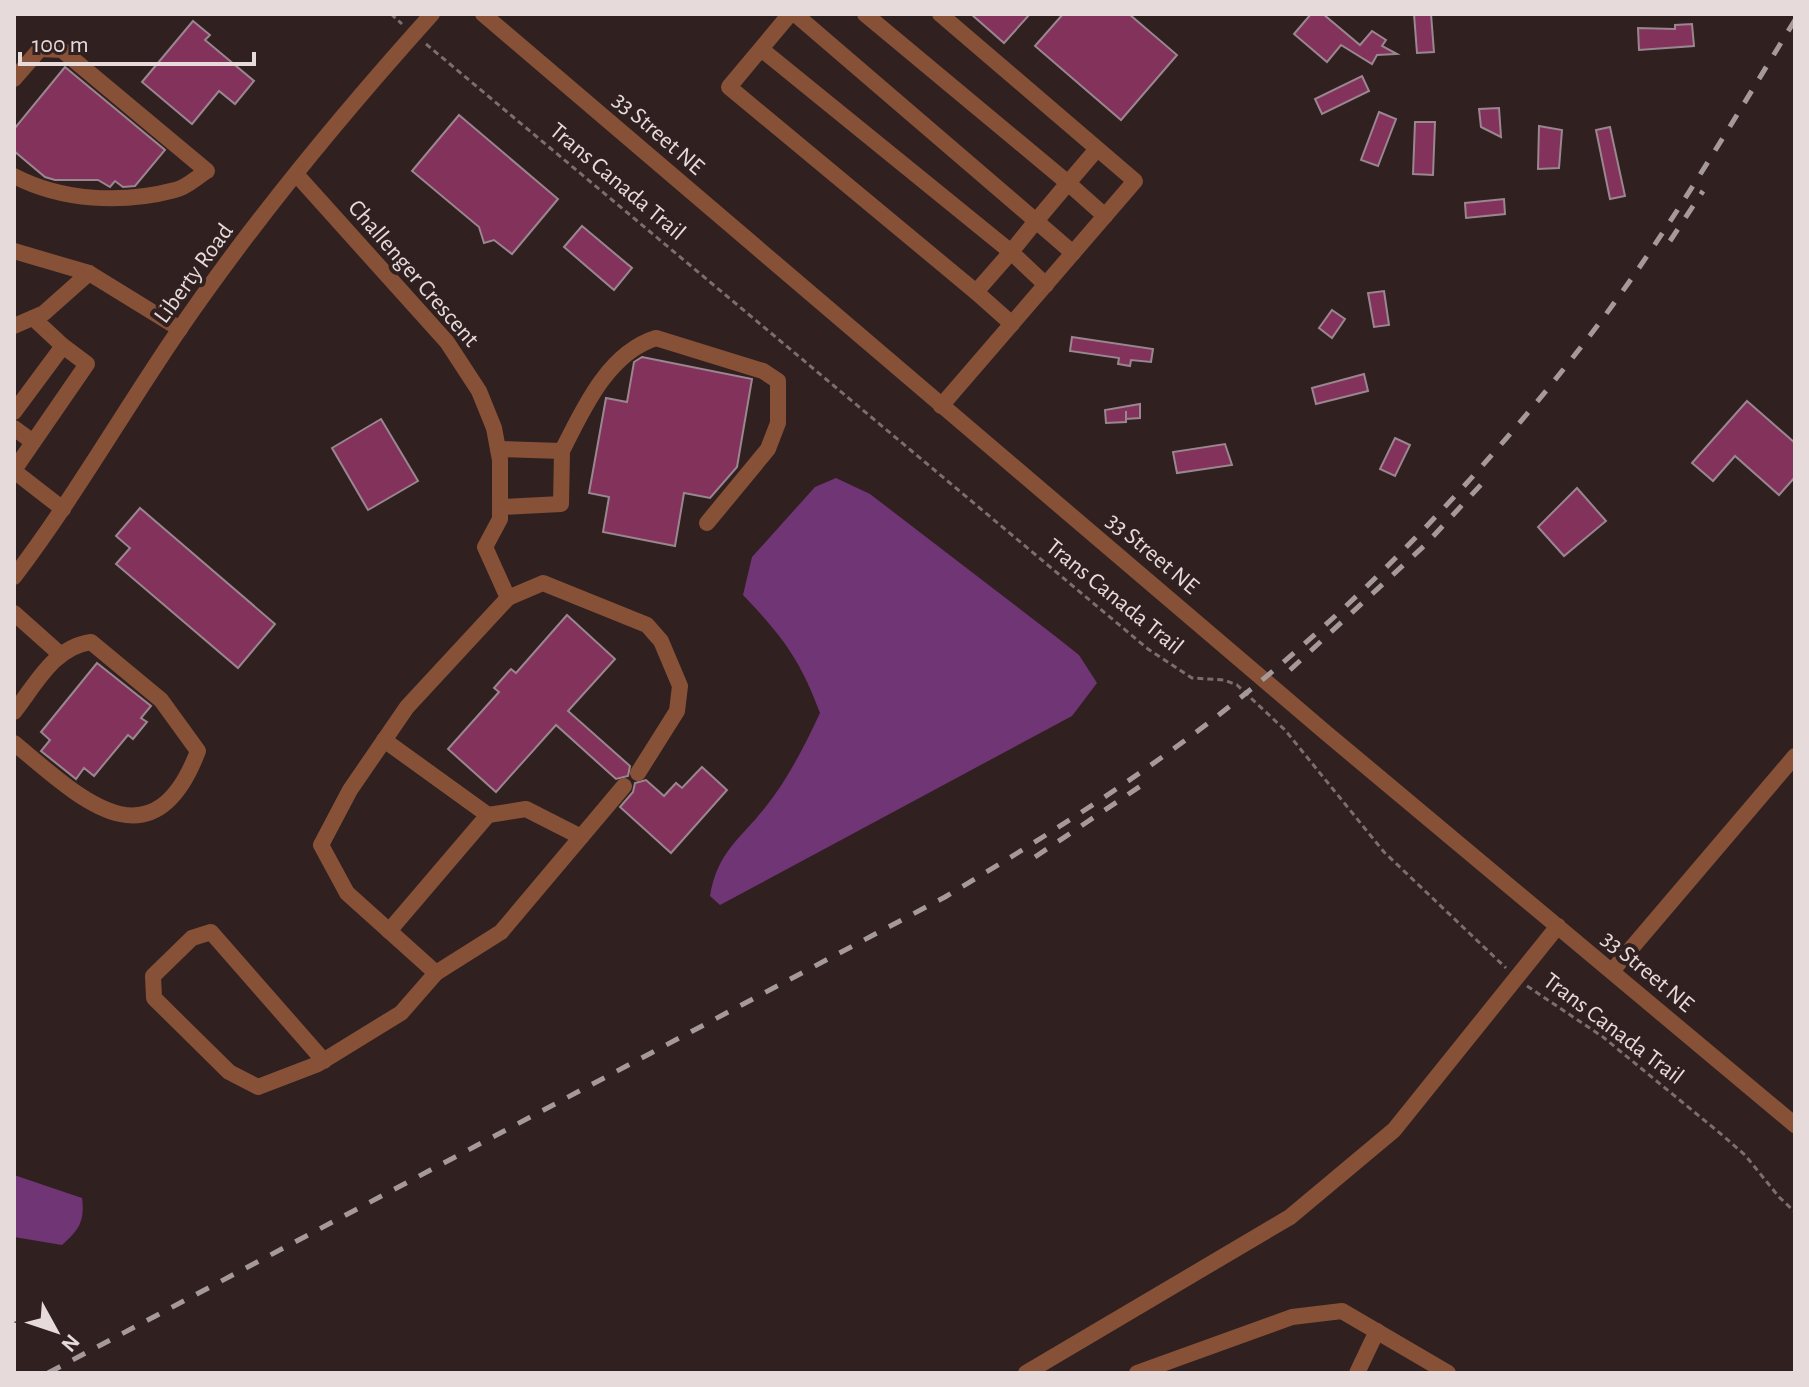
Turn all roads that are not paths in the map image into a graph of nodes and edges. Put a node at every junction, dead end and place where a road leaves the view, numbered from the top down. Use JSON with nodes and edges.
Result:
{"nodes":[{"id":1,"x":432,"y":14,"type":"edge"},
{"id":2,"x":483,"y":14,"type":"edge"},
{"id":3,"x":793,"y":14,"type":"edge"},
{"id":4,"x":865,"y":14,"type":"edge"},
{"id":5,"x":940,"y":14,"type":"edge"},
{"id":6,"x":761,"y":49,"type":"junction"},
{"id":7,"x":14,"y":79,"type":"edge"},
{"id":8,"x":1097,"y":149,"type":"junction"},
{"id":9,"x":296,"y":174,"type":"junction"},
{"id":10,"x":14,"y":176,"type":"edge"},
{"id":11,"x":1068,"y":183,"type":"junction"},
{"id":12,"x":1105,"y":216,"type":"junction"},
{"id":13,"x":1036,"y":221,"type":"junction"},
{"id":14,"x":14,"y":251,"type":"edge"},
{"id":15,"x":1011,"y":252,"type":"junction"},
{"id":16,"x":1073,"y":253,"type":"junction"},
{"id":17,"x":89,"y":273,"type":"junction"},
{"id":18,"x":1046,"y":285,"type":"junction"},
{"id":19,"x":976,"y":292,"type":"junction"},
{"id":20,"x":33,"y":318,"type":"junction"},
{"id":21,"x":1012,"y":324,"type":"junction"},
{"id":22,"x":14,"y":326,"type":"edge"},
{"id":23,"x":180,"y":329,"type":"junction"},
{"id":24,"x":63,"y":346,"type":"junction"},
{"id":25,"x":941,"y":406,"type":"junction"},
{"id":26,"x":14,"y":412,"type":"edge"},
{"id":27,"x":14,"y":428,"type":"edge"},
{"id":28,"x":33,"y":442,"type":"junction"},
{"id":29,"x":498,"y":449,"type":"junction"},
{"id":30,"x":562,"y":451,"type":"junction"},
{"id":31,"x":14,"y":470,"type":"edge"},
{"id":32,"x":501,"y":507,"type":"junction"},
{"id":33,"x":63,"y":509,"type":"junction"},
{"id":34,"x":707,"y":523,"type":"dead end"},
{"id":35,"x":14,"y":577,"type":"edge"},
{"id":36,"x":508,"y":598,"type":"junction"},
{"id":37,"x":14,"y":613,"type":"edge"},
{"id":38,"x":60,"y":654,"type":"junction"},
{"id":39,"x":14,"y":712,"type":"edge"},
{"id":40,"x":384,"y":740,"type":"junction"},
{"id":41,"x":14,"y":743,"type":"edge"},
{"id":42,"x":1795,"y":756,"type":"edge"},
{"id":43,"x":638,"y":773,"type":"dead end"},
{"id":44,"x":624,"y":786,"type":"dead end"},
{"id":45,"x":488,"y":815,"type":"junction"},
{"id":46,"x":581,"y":837,"type":"junction"},
{"id":47,"x":1558,"y":926,"type":"junction"},
{"id":48,"x":389,"y":931,"type":"junction"},
{"id":49,"x":1612,"y":971,"type":"junction"},
{"id":50,"x":436,"y":973,"type":"junction"},
{"id":51,"x":324,"y":1061,"type":"junction"},
{"id":52,"x":1795,"y":1125,"type":"edge"},
{"id":53,"x":1377,"y":1331,"type":"junction"},
{"id":54,"x":1026,"y":1373,"type":"edge"},
{"id":55,"x":1137,"y":1373,"type":"edge"},
{"id":56,"x":1357,"y":1373,"type":"edge"},
{"id":57,"x":1448,"y":1373,"type":"edge"}],
"edges":[{"from":1,"to":9,"type":"street","name":"Liberty Road"},
{"from":2,"to":25,"type":"street","name":"33 Street NE"},
{"from":3,"to":6,"type":"street"},
{"from":3,"to":13,"type":"street"},
{"from":4,"to":11,"type":"street"},
{"from":5,"to":8,"type":"street"},
{"from":6,"to":15,"type":"street"},
{"from":6,"to":19,"type":"street"},
{"from":7,"to":10,"type":"street"},
{"from":8,"to":11,"type":"street"},
{"from":8,"to":12,"type":"street"},
{"from":9,"to":23,"type":"street","name":"Liberty Road"},
{"from":9,"to":29,"type":"street","name":"Challenger Crescent"},
{"from":11,"to":12,"type":"street"},
{"from":11,"to":13,"type":"street"},
{"from":12,"to":16,"type":"street"},
{"from":13,"to":15,"type":"street"},
{"from":13,"to":16,"type":"street"},
{"from":14,"to":17,"type":"street"},
{"from":15,"to":18,"type":"street"},
{"from":15,"to":19,"type":"street"},
{"from":16,"to":18,"type":"street"},
{"from":17,"to":20,"type":"street"},
{"from":17,"to":23,"type":"street"},
{"from":18,"to":21,"type":"street"},
{"from":19,"to":21,"type":"street"},
{"from":20,"to":22,"type":"street"},
{"from":20,"to":24,"type":"street"},
{"from":21,"to":25,"type":"street"},
{"from":23,"to":33,"type":"street","name":"Liberty Road"},
{"from":24,"to":26,"type":"street"},
{"from":24,"to":28,"type":"street"},
{"from":25,"to":47,"type":"street","name":"33 Street NE"},
{"from":27,"to":28,"type":"street"},
{"from":28,"to":31,"type":"street"},
{"from":29,"to":30,"type":"street"},
{"from":29,"to":32,"type":"street","name":"Challenger Crescent"},
{"from":30,"to":32,"type":"street"},
{"from":30,"to":34,"type":"street"},
{"from":31,"to":33,"type":"street"},
{"from":32,"to":36,"type":"street","name":"Challenger Crescent"},
{"from":33,"to":35,"type":"street","name":"Liberty Road"},
{"from":36,"to":40,"type":"street"},
{"from":36,"to":43,"type":"street"},
{"from":37,"to":38,"type":"street"},
{"from":38,"to":39,"type":"street"},
{"from":38,"to":41,"type":"street"},
{"from":40,"to":45,"type":"street"},
{"from":40,"to":48,"type":"street"},
{"from":42,"to":49,"type":"street"},
{"from":44,"to":46,"type":"street"},
{"from":45,"to":46,"type":"street"},
{"from":45,"to":48,"type":"street"},
{"from":46,"to":50,"type":"street"},
{"from":47,"to":49,"type":"street","name":"33 Street NE"},
{"from":47,"to":54,"type":"street"},
{"from":48,"to":50,"type":"street"},
{"from":49,"to":52,"type":"street","name":"33 Street NE"},
{"from":50,"to":51,"type":"street"},
{"from":51,"to":51,"type":"street"},
{"from":53,"to":55,"type":"street"},
{"from":53,"to":56,"type":"street"},
{"from":53,"to":57,"type":"street"}]}
